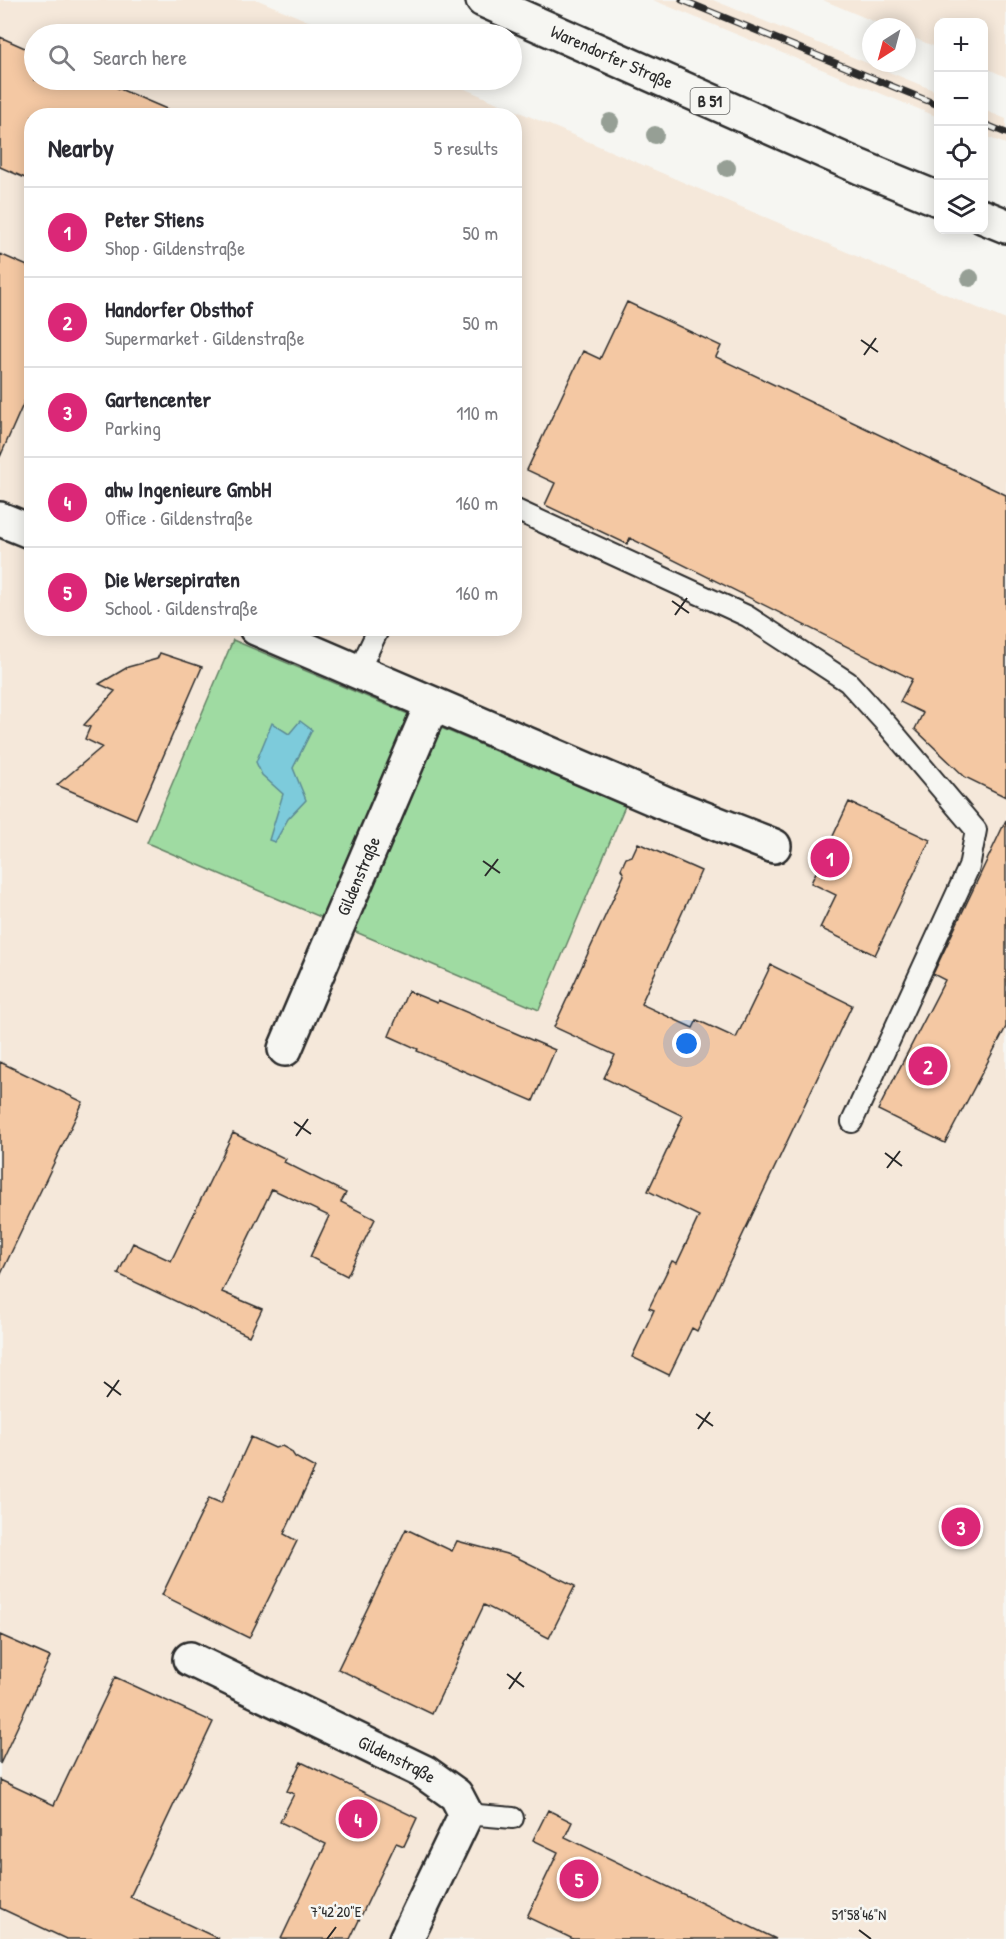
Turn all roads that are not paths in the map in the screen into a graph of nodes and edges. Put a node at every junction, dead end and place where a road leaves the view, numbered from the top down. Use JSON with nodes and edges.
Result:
{"nodes":[{"id":1,"x":483,"y":0,"type":"edge"},
{"id":2,"x":934,"y":197,"type":"edge"},
{"id":3,"x":988,"y":219,"type":"edge"},
{"id":4,"x":1006,"y":226,"type":"edge"},
{"id":5,"x":522,"y":513,"type":"edge"},
{"id":6,"x":0,"y":519,"type":"edge"},
{"id":7,"x":24,"y":529,"type":"edge"},
{"id":8,"x":275,"y":636,"type":"edge"},
{"id":9,"x":375,"y":636,"type":"edge"},
{"id":10,"x":358,"y":672,"type":"junction"},
{"id":11,"x":432,"y":704,"type":"junction"},
{"id":12,"x":774,"y":846,"type":"dead end"},
{"id":13,"x":285,"y":1049,"type":"dead end"},
{"id":14,"x":852,"y":1122,"type":"dead end"},
{"id":15,"x":190,"y":1659,"type":"dead end"},
{"id":16,"x":466,"y":1814,"type":"junction"},
{"id":17,"x":513,"y":1818,"type":"dead end"},
{"id":18,"x":406,"y":1939,"type":"edge"}],
"edges":[{"from":1,"to":2,"type":"street","name":"Warendorfer Straße","number":"B 51"},
{"from":3,"to":4,"type":"street"},
{"from":5,"to":14,"type":"lane"},
{"from":6,"to":7,"type":"street"},
{"from":8,"to":10,"type":"street"},
{"from":9,"to":10,"type":"lane"},
{"from":10,"to":11,"type":"street"},
{"from":11,"to":12,"type":"street"},
{"from":11,"to":13,"type":"street","name":"Gildenstraße"},
{"from":15,"to":16,"type":"street","name":"Gildenstraße"},
{"from":16,"to":17,"type":"lane"},
{"from":16,"to":18,"type":"street"}]}
